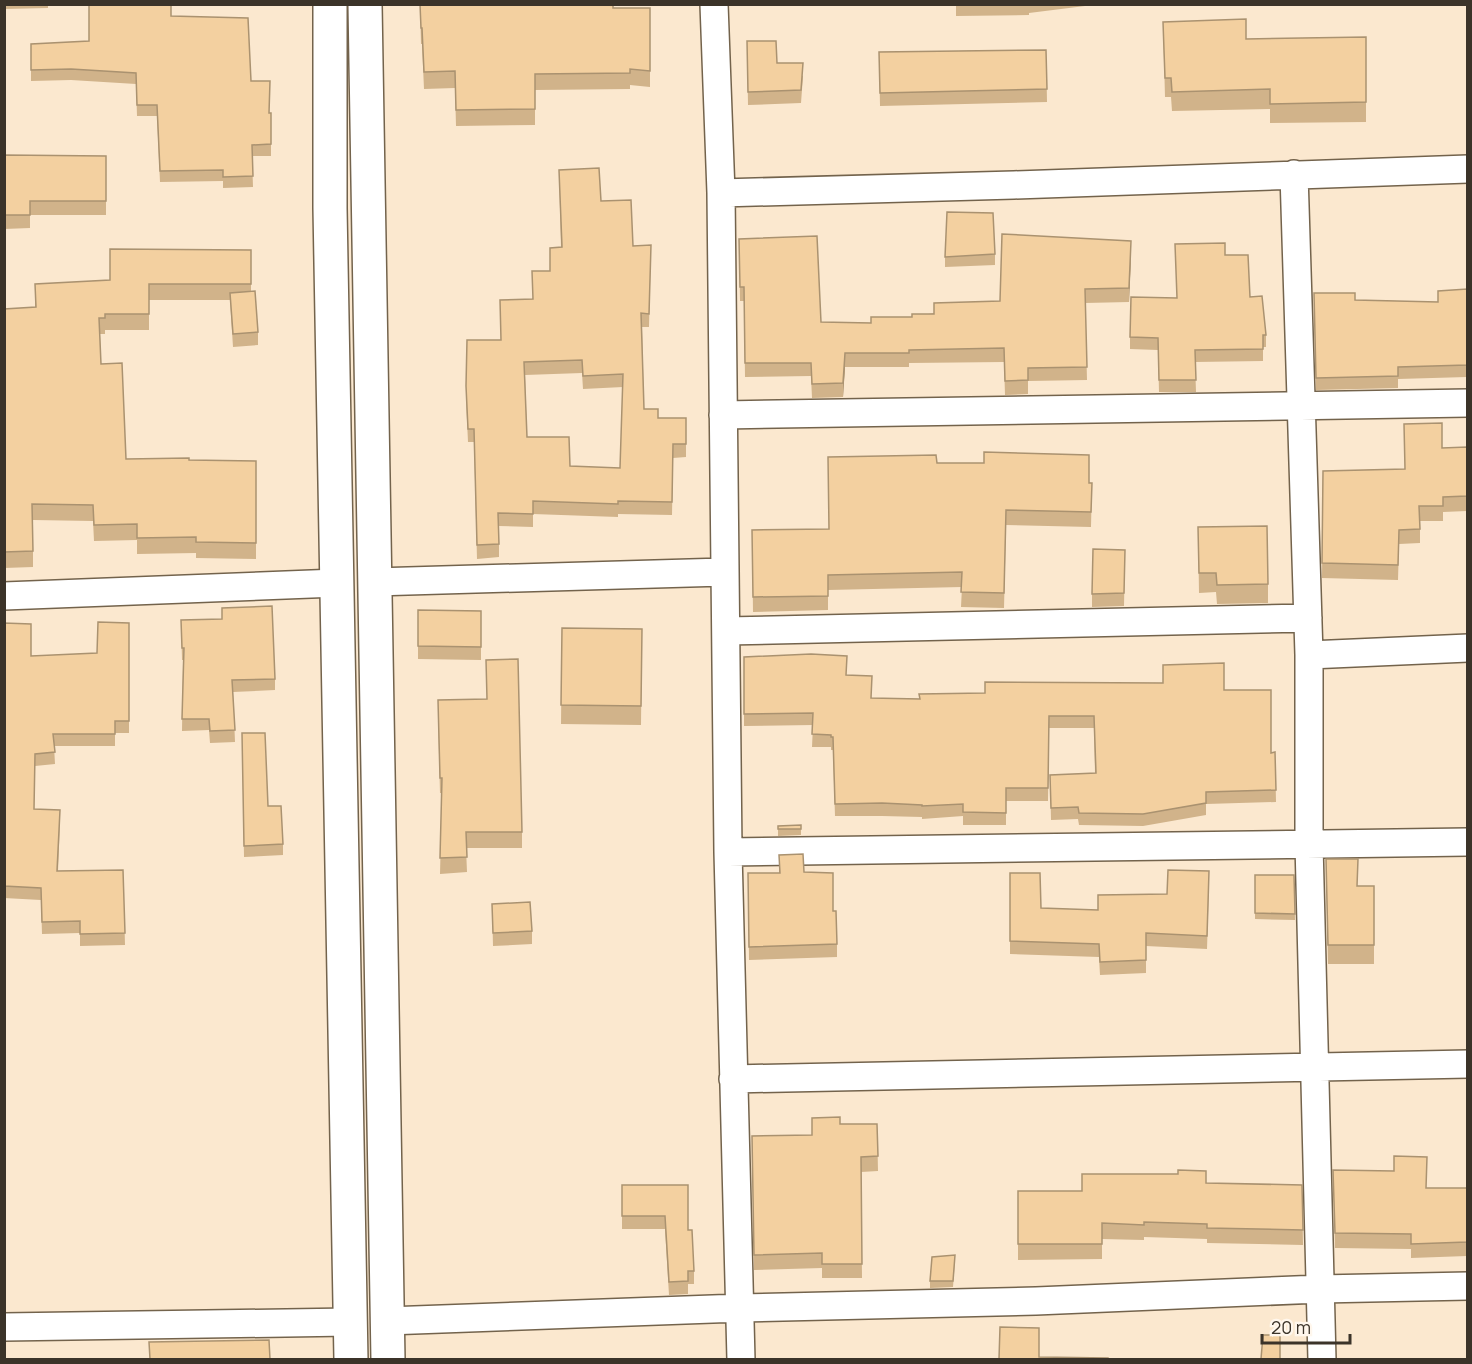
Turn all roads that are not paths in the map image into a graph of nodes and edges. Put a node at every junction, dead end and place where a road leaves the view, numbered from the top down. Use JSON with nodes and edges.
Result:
{"nodes":[{"id":1,"x":330,"y":4,"type":"edge"},
{"id":2,"x":364,"y":4,"type":"edge"},
{"id":3,"x":714,"y":4,"type":"edge"},
{"id":4,"x":1467,"y":169,"type":"edge"},
{"id":5,"x":1294,"y":174,"type":"junction"},
{"id":6,"x":721,"y":193,"type":"junction"},
{"id":7,"x":1467,"y":403,"type":"edge"},
{"id":8,"x":1302,"y":406,"type":"junction"},
{"id":9,"x":723,"y":415,"type":"junction"},
{"id":10,"x":724,"y":572,"type":"junction"},
{"id":11,"x":374,"y":582,"type":"junction"},
{"id":12,"x":337,"y":583,"type":"junction"},
{"id":13,"x":4,"y":596,"type":"edge"},
{"id":14,"x":1308,"y":618,"type":"junction"},
{"id":15,"x":726,"y":631,"type":"junction"},
{"id":16,"x":1467,"y":648,"type":"edge"},
{"id":17,"x":1309,"y":655,"type":"junction"},
{"id":18,"x":1467,"y":842,"type":"edge"},
{"id":19,"x":1309,"y":844,"type":"junction"},
{"id":20,"x":728,"y":852,"type":"junction"},
{"id":21,"x":1467,"y":1064,"type":"edge"},
{"id":22,"x":1314,"y":1066,"type":"junction"},
{"id":23,"x":733,"y":1079,"type":"junction"},
{"id":24,"x":1467,"y":1286,"type":"edge"},
{"id":25,"x":1320,"y":1289,"type":"junction"},
{"id":26,"x":740,"y":1308,"type":"junction"},
{"id":27,"x":387,"y":1321,"type":"junction"},
{"id":28,"x":350,"y":1322,"type":"junction"},
{"id":29,"x":4,"y":1327,"type":"edge"},
{"id":30,"x":351,"y":1359,"type":"edge"},
{"id":31,"x":388,"y":1359,"type":"edge"},
{"id":32,"x":741,"y":1359,"type":"edge"},
{"id":33,"x":1322,"y":1359,"type":"edge"}],
"edges":[{"from":1,"to":12,"type":"main road"},
{"from":2,"to":11,"type":"main road"},
{"from":3,"to":6,"type":"street"},
{"from":4,"to":5,"type":"street"},
{"from":5,"to":6,"type":"street"},
{"from":5,"to":8,"type":"street"},
{"from":6,"to":9,"type":"street"},
{"from":7,"to":8,"type":"street"},
{"from":8,"to":9,"type":"street"},
{"from":8,"to":14,"type":"street"},
{"from":9,"to":10,"type":"street"},
{"from":10,"to":11,"type":"street"},
{"from":10,"to":15,"type":"street"},
{"from":11,"to":27,"type":"main road"},
{"from":12,"to":13,"type":"street"},
{"from":12,"to":28,"type":"main road"},
{"from":14,"to":15,"type":"street"},
{"from":14,"to":17,"type":"street"},
{"from":15,"to":20,"type":"street"},
{"from":16,"to":17,"type":"street"},
{"from":17,"to":19,"type":"street"},
{"from":18,"to":19,"type":"street"},
{"from":19,"to":20,"type":"street"},
{"from":19,"to":22,"type":"street"},
{"from":20,"to":23,"type":"street"},
{"from":21,"to":22,"type":"street"},
{"from":22,"to":23,"type":"street"},
{"from":22,"to":25,"type":"street"},
{"from":23,"to":26,"type":"street"},
{"from":24,"to":25,"type":"street"},
{"from":25,"to":26,"type":"street"},
{"from":25,"to":33,"type":"street"},
{"from":26,"to":27,"type":"street"},
{"from":26,"to":32,"type":"street"},
{"from":27,"to":31,"type":"main road"},
{"from":28,"to":29,"type":"street"},
{"from":28,"to":30,"type":"main road"}]}
